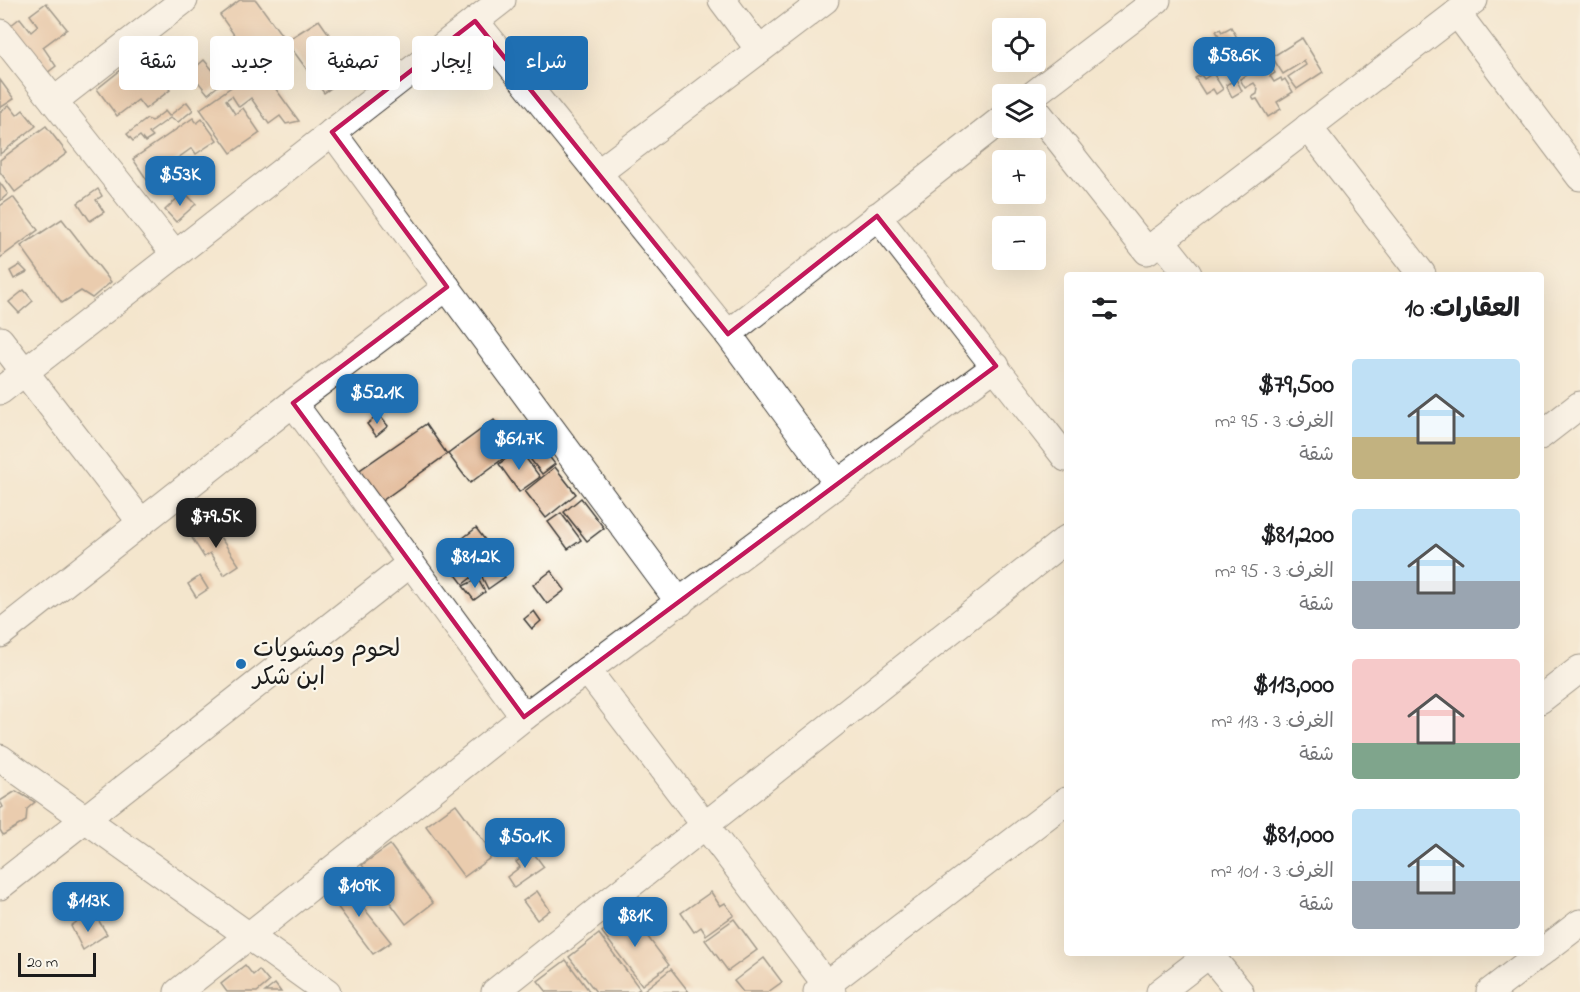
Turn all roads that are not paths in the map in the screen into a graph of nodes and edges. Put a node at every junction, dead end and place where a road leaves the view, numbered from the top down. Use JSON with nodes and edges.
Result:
{"nodes":[{"id":1,"x":184,"y":0,"type":"edge"},
{"id":2,"x":502,"y":0,"type":"edge"},
{"id":3,"x":722,"y":0,"type":"edge"},
{"id":4,"x":825,"y":0,"type":"edge"},
{"id":5,"x":1157,"y":0,"type":"edge"},
{"id":6,"x":1466,"y":7,"type":"edge"},
{"id":7,"x":475,"y":21,"type":"junction"},
{"id":8,"x":0,"y":33,"type":"edge"},
{"id":9,"x":758,"y":48,"type":"junction"},
{"id":10,"x":1046,"y":85,"type":"edge"},
{"id":11,"x":54,"y":101,"type":"junction"},
{"id":12,"x":1046,"y":123,"type":"edge"},
{"id":13,"x":1308,"y":127,"type":"junction"},
{"id":14,"x":992,"y":128,"type":"edge"},
{"id":15,"x":332,"y":132,"type":"junction"},
{"id":16,"x":598,"y":172,"type":"junction"},
{"id":17,"x":1580,"y":177,"type":"edge"},
{"id":18,"x":877,"y":216,"type":"junction"},
{"id":19,"x":1161,"y":240,"type":"junction"},
{"id":20,"x":176,"y":254,"type":"junction"},
{"id":21,"x":1186,"y":272,"type":"edge"},
{"id":22,"x":1420,"y":272,"type":"edge"},
{"id":23,"x":447,"y":287,"type":"junction"},
{"id":24,"x":728,"y":334,"type":"junction"},
{"id":25,"x":0,"y":340,"type":"edge"},
{"id":26,"x":996,"y":366,"type":"junction"},
{"id":27,"x":25,"y":372,"type":"junction"},
{"id":28,"x":0,"y":391,"type":"edge"},
{"id":29,"x":293,"y":403,"type":"junction"},
{"id":30,"x":1580,"y":405,"type":"edge"},
{"id":31,"x":1544,"y":431,"type":"edge"},
{"id":32,"x":1064,"y":455,"type":"edge"},
{"id":33,"x":838,"y":484,"type":"junction"},
{"id":34,"x":141,"y":522,"type":"junction"},
{"id":35,"x":1064,"y":540,"type":"edge"},
{"id":36,"x":411,"y":563,"type":"junction"},
{"id":37,"x":680,"y":603,"type":"junction"},
{"id":38,"x":0,"y":634,"type":"edge"},
{"id":39,"x":587,"y":670,"type":"junction"},
{"id":40,"x":1577,"y":676,"type":"edge"},
{"id":41,"x":1544,"y":697,"type":"edge"},
{"id":42,"x":524,"y":717,"type":"junction"},
{"id":43,"x":0,"y":758,"type":"edge"},
{"id":44,"x":1064,"y":803,"type":"edge"},
{"id":45,"x":86,"y":819,"type":"junction"},
{"id":46,"x":705,"y":825,"type":"junction"},
{"id":47,"x":0,"y":886,"type":"edge"},
{"id":48,"x":1580,"y":923,"type":"edge"},
{"id":49,"x":248,"y":936,"type":"junction"},
{"id":50,"x":1544,"y":951,"type":"edge"},
{"id":51,"x":1206,"y":956,"type":"edge"},
{"id":52,"x":1212,"y":956,"type":"edge"},
{"id":53,"x":1537,"y":956,"type":"edge"},
{"id":54,"x":825,"y":989,"type":"edge"},
{"id":55,"x":178,"y":992,"type":"edge"},
{"id":56,"x":327,"y":992,"type":"edge"},
{"id":57,"x":495,"y":992,"type":"edge"},
{"id":58,"x":1160,"y":992,"type":"edge"},
{"id":59,"x":1240,"y":992,"type":"edge"},
{"id":60,"x":1490,"y":992,"type":"edge"}],
"edges":[{"from":1,"to":11,"type":"street"},
{"from":2,"to":7,"type":"street"},
{"from":3,"to":9,"type":"street"},
{"from":4,"to":9,"type":"street"},
{"from":5,"to":10,"type":"street"},
{"from":6,"to":13,"type":"street"},
{"from":6,"to":17,"type":"street"},
{"from":7,"to":15,"type":"street"},
{"from":7,"to":16,"type":"street"},
{"from":8,"to":11,"type":"street"},
{"from":9,"to":16,"type":"street"},
{"from":11,"to":20,"type":"street"},
{"from":12,"to":19,"type":"street"},
{"from":13,"to":19,"type":"street"},
{"from":13,"to":22,"type":"street"},
{"from":14,"to":18,"type":"street"},
{"from":15,"to":20,"type":"street"},
{"from":15,"to":23,"type":"street"},
{"from":16,"to":24,"type":"street"},
{"from":18,"to":24,"type":"street"},
{"from":18,"to":26,"type":"street"},
{"from":19,"to":21,"type":"street"},
{"from":20,"to":27,"type":"street"},
{"from":23,"to":29,"type":"street"},
{"from":23,"to":37,"type":"street"},
{"from":24,"to":33,"type":"street"},
{"from":25,"to":27,"type":"street"},
{"from":26,"to":32,"type":"street"},
{"from":26,"to":33,"type":"street"},
{"from":27,"to":28,"type":"street"},
{"from":27,"to":34,"type":"street"},
{"from":29,"to":34,"type":"street"},
{"from":29,"to":36,"type":"street"},
{"from":30,"to":31,"type":"street"},
{"from":33,"to":37,"type":"street"},
{"from":34,"to":38,"type":"street"},
{"from":35,"to":46,"type":"street"},
{"from":36,"to":42,"type":"street"},
{"from":36,"to":45,"type":"street"},
{"from":37,"to":39,"type":"street"},
{"from":39,"to":42,"type":"street"},
{"from":39,"to":46,"type":"street"},
{"from":40,"to":41,"type":"street"},
{"from":42,"to":49,"type":"street"},
{"from":43,"to":45,"type":"street"},
{"from":44,"to":54,"type":"street"},
{"from":45,"to":47,"type":"street"},
{"from":45,"to":49,"type":"street"},
{"from":46,"to":54,"type":"street"},
{"from":46,"to":57,"type":"street"},
{"from":48,"to":50,"type":"street"},
{"from":49,"to":55,"type":"street"},
{"from":49,"to":56,"type":"street"},
{"from":51,"to":58,"type":"street"},
{"from":52,"to":59,"type":"street"},
{"from":53,"to":60,"type":"street"}]}
